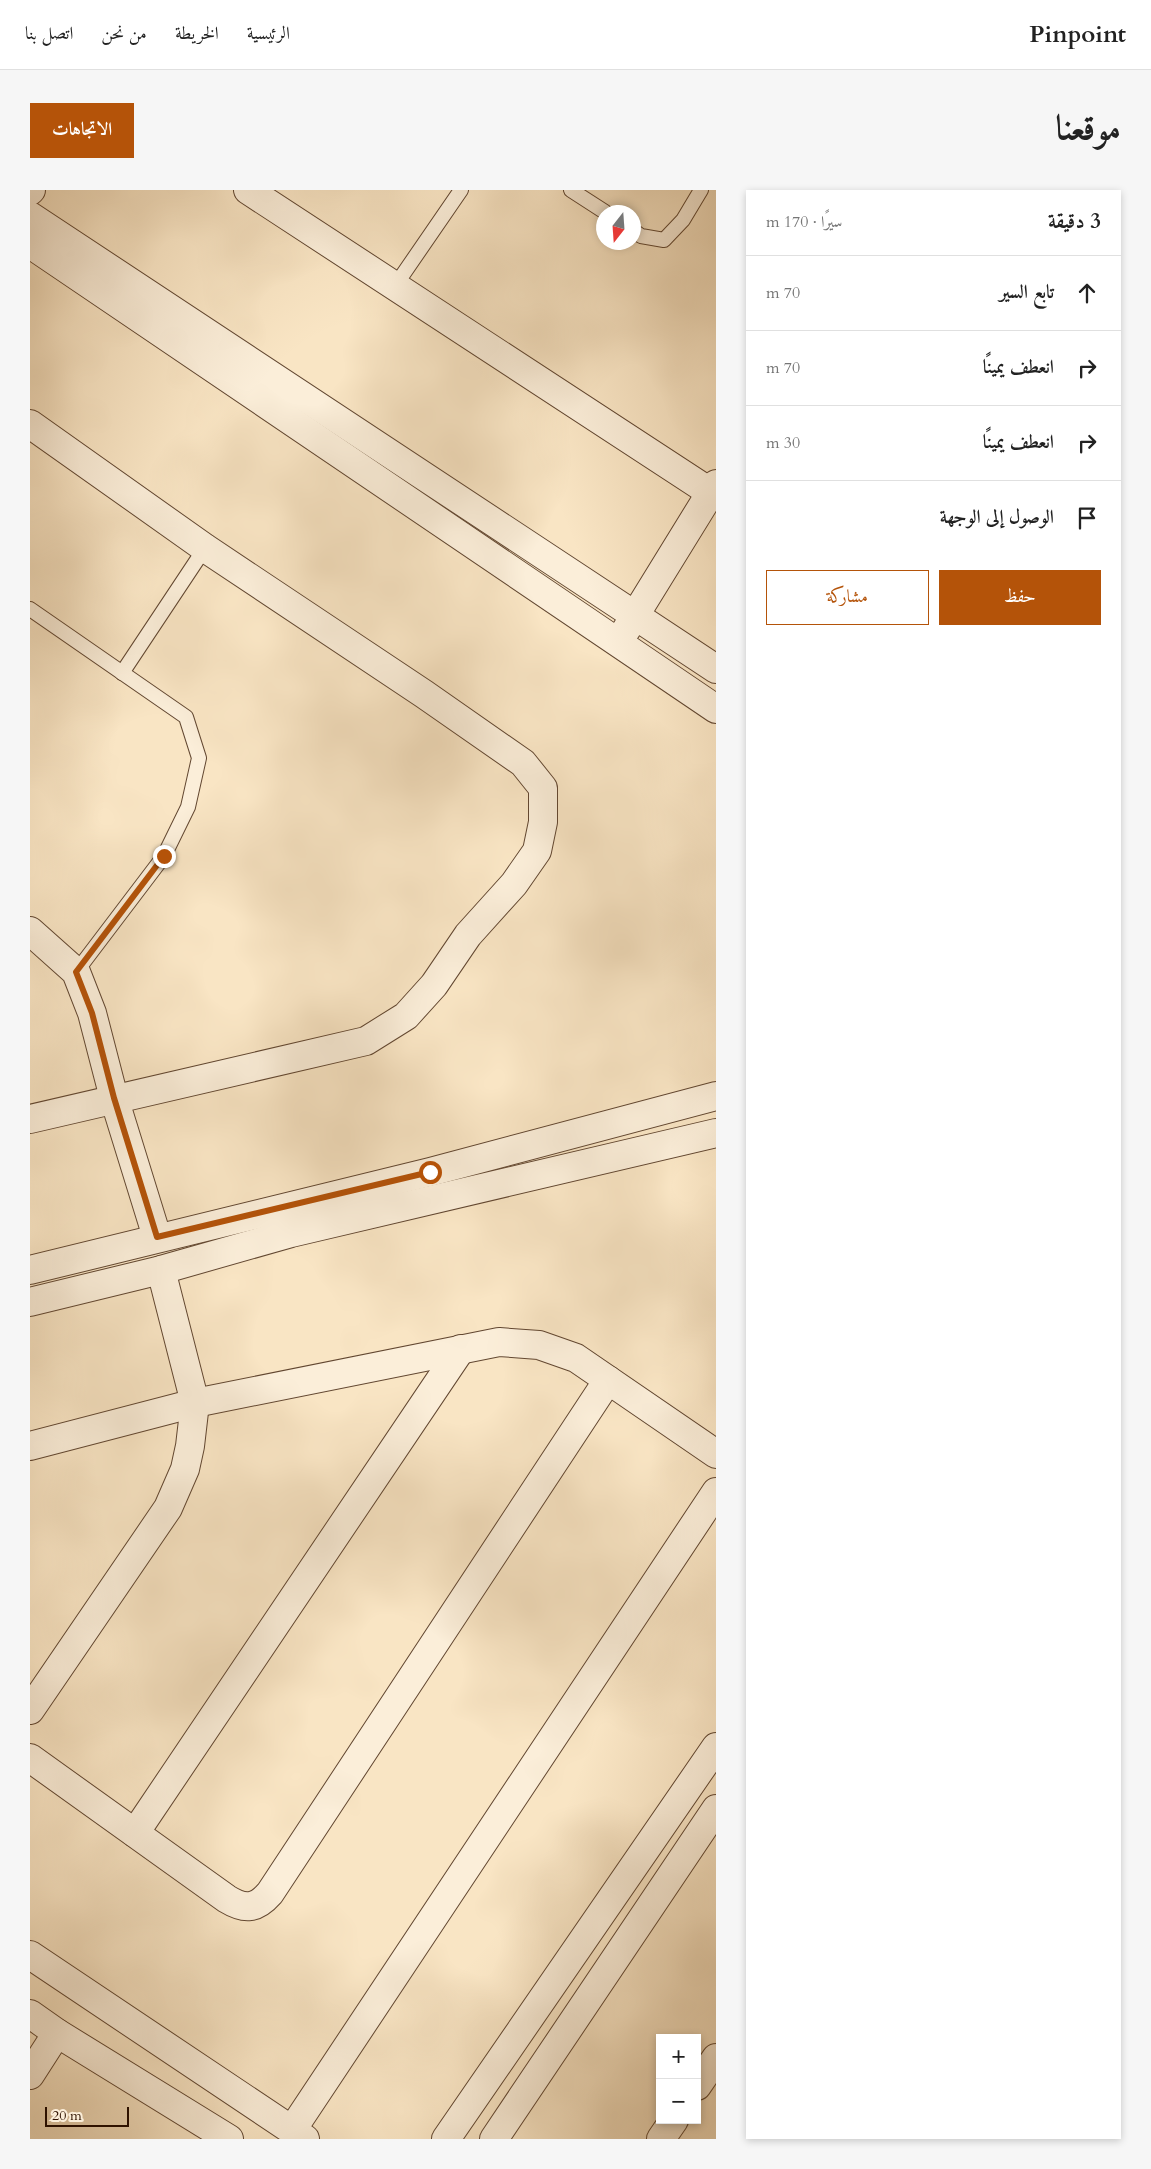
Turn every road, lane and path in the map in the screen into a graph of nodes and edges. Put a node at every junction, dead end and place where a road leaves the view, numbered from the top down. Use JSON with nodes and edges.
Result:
{"nodes":[{"id":1,"x":248,"y":190,"type":"edge"},
{"id":2,"x":460,"y":190,"type":"edge"},
{"id":3,"x":571,"y":190,"type":"edge"},
{"id":4,"x":701,"y":190,"type":"edge"},
{"id":5,"x":596,"y":206,"type":"edge"},
{"id":6,"x":30,"y":216,"type":"edge"},
{"id":7,"x":641,"y":236,"type":"edge"},
{"id":8,"x":30,"y":244,"type":"edge"},
{"id":9,"x":395,"y":286,"type":"junction"},
{"id":10,"x":30,"y":424,"type":"edge"},
{"id":11,"x":714,"y":491,"type":"edge"},
{"id":12,"x":204,"y":548,"type":"junction"},
{"id":13,"x":30,"y":609,"type":"edge"},
{"id":14,"x":636,"y":615,"type":"junction"},
{"id":15,"x":618,"y":642,"type":"junction"},
{"id":16,"x":716,"y":669,"type":"edge"},
{"id":17,"x":122,"y":673,"type":"junction"},
{"id":18,"x":716,"y":709,"type":"edge"},
{"id":19,"x":30,"y":931,"type":"edge"},
{"id":20,"x":76,"y":972,"type":"junction"},
{"id":21,"x":716,"y":1096,"type":"edge"},
{"id":22,"x":114,"y":1098,"type":"junction"},
{"id":23,"x":30,"y":1119,"type":"edge"},
{"id":24,"x":716,"y":1133,"type":"edge"},
{"id":25,"x":157,"y":1237,"type":"junction"},
{"id":26,"x":30,"y":1270,"type":"edge"},
{"id":27,"x":161,"y":1270,"type":"junction"},
{"id":28,"x":30,"y":1302,"type":"edge"},
{"id":29,"x":461,"y":1349,"type":"junction"},
{"id":30,"x":608,"y":1380,"type":"junction"},
{"id":31,"x":195,"y":1403,"type":"junction"},
{"id":32,"x":30,"y":1446,"type":"edge"},
{"id":33,"x":716,"y":1454,"type":"edge"},
{"id":34,"x":716,"y":1492,"type":"edge"},
{"id":35,"x":30,"y":1710,"type":"edge"},
{"id":36,"x":716,"y":1747,"type":"edge"},
{"id":37,"x":30,"y":1758,"type":"edge"},
{"id":38,"x":716,"y":1809,"type":"edge"},
{"id":39,"x":135,"y":1833,"type":"junction"},
{"id":40,"x":30,"y":1955,"type":"edge"},
{"id":41,"x":30,"y":2014,"type":"edge"},
{"id":42,"x":57,"y":2033,"type":"junction"},
{"id":43,"x":716,"y":2058,"type":"edge"},
{"id":44,"x":30,"y":2075,"type":"edge"},
{"id":45,"x":701,"y":2080,"type":"edge"},
{"id":46,"x":671,"y":2124,"type":"edge"},
{"id":47,"x":299,"y":2135,"type":"edge"},
{"id":48,"x":228,"y":2139,"type":"edge"},
{"id":49,"x":446,"y":2139,"type":"edge"},
{"id":50,"x":494,"y":2139,"type":"edge"},
{"id":51,"x":661,"y":2139,"type":"edge"}],
"edges":[{"from":1,"to":9,"type":"street"},
{"from":2,"to":9,"type":"lane"},
{"from":3,"to":5,"type":"lane"},
{"from":4,"to":7,"type":"lane"},
{"from":6,"to":14,"type":"street"},
{"from":8,"to":15,"type":"street"},
{"from":9,"to":11,"type":"street"},
{"from":10,"to":12,"type":"street"},
{"from":11,"to":14,"type":"street"},
{"from":12,"to":17,"type":"lane"},
{"from":12,"to":22,"type":"street"},
{"from":13,"to":17,"type":"lane"},
{"from":14,"to":15,"type":"street"},
{"from":14,"to":16,"type":"street"},
{"from":15,"to":18,"type":"street"},
{"from":17,"to":20,"type":"lane"},
{"from":19,"to":20,"type":"street"},
{"from":20,"to":22,"type":"street"},
{"from":21,"to":25,"type":"street"},
{"from":22,"to":23,"type":"street"},
{"from":22,"to":25,"type":"street"},
{"from":24,"to":27,"type":"street"},
{"from":25,"to":26,"type":"street"},
{"from":27,"to":28,"type":"street"},
{"from":27,"to":31,"type":"street"},
{"from":29,"to":30,"type":"street"},
{"from":29,"to":31,"type":"street"},
{"from":29,"to":39,"type":"street"},
{"from":30,"to":33,"type":"street"},
{"from":30,"to":39,"type":"street"},
{"from":31,"to":32,"type":"street"},
{"from":31,"to":35,"type":"street"},
{"from":34,"to":47,"type":"street"},
{"from":36,"to":49,"type":"street"},
{"from":37,"to":39,"type":"street"},
{"from":38,"to":50,"type":"street"},
{"from":40,"to":47,"type":"street"},
{"from":41,"to":42,"type":"street"},
{"from":42,"to":44,"type":"street"},
{"from":42,"to":48,"type":"street"},
{"from":43,"to":45,"type":"street"},
{"from":46,"to":51,"type":"street"}]}
